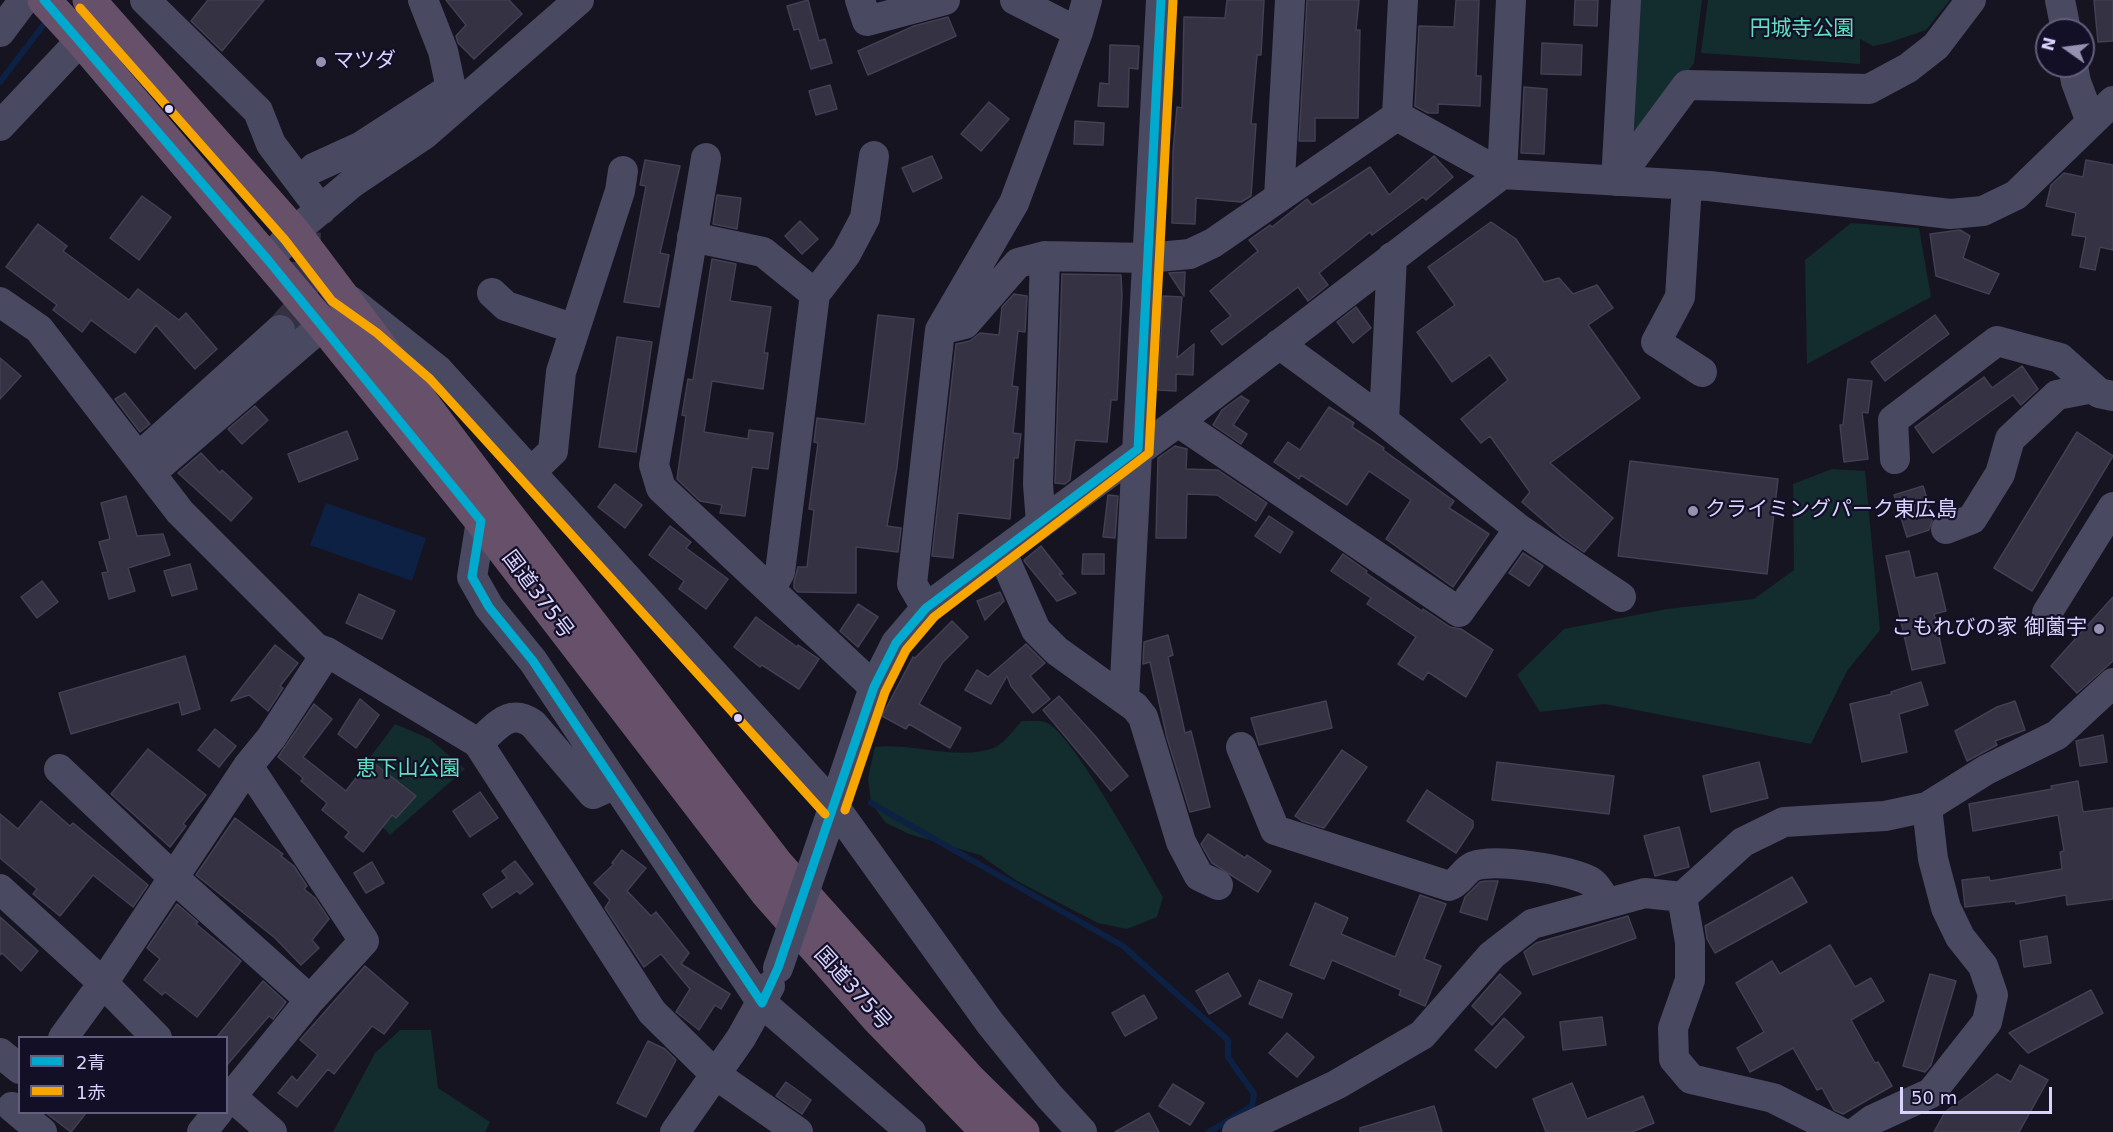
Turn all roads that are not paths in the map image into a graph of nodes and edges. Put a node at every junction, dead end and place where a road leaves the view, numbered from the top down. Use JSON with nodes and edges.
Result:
{"nodes":[{"id":1,"x":24,"y":0,"type":"edge"},
{"id":2,"x":44,"y":0,"type":"edge"},
{"id":3,"x":145,"y":0,"type":"edge"},
{"id":4,"x":423,"y":0,"type":"edge"},
{"id":5,"x":579,"y":0,"type":"edge"},
{"id":6,"x":861,"y":0,"type":"edge"},
{"id":7,"x":945,"y":0,"type":"edge"},
{"id":8,"x":1016,"y":0,"type":"edge"},
{"id":9,"x":1087,"y":0,"type":"edge"},
{"id":10,"x":1161,"y":0,"type":"edge"},
{"id":11,"x":1290,"y":0,"type":"edge"},
{"id":12,"x":1403,"y":0,"type":"edge"},
{"id":13,"x":1511,"y":0,"type":"edge"},
{"id":14,"x":1626,"y":0,"type":"edge"},
{"id":15,"x":1971,"y":0,"type":"edge"},
{"id":16,"x":2060,"y":0,"type":"edge"},
{"id":17,"x":97,"y":3,"type":"edge"},
{"id":18,"x":2064,"y":18,"type":"edge"},
{"id":19,"x":0,"y":32,"type":"edge"},
{"id":20,"x":1078,"y":32,"type":"junction"},
{"id":21,"x":75,"y":33,"type":"junction"},
{"id":22,"x":2075,"y":78,"type":"edge"},
{"id":23,"x":453,"y":98,"type":"junction"},
{"id":24,"x":2113,"y":102,"type":"edge"},
{"id":25,"x":1397,"y":116,"type":"junction"},
{"id":26,"x":2091,"y":122,"type":"junction"},
{"id":27,"x":0,"y":126,"type":"edge"},
{"id":28,"x":874,"y":156,"type":"dead end"},
{"id":29,"x":706,"y":158,"type":"dead end"},
{"id":30,"x":314,"y":168,"type":"dead end"},
{"id":31,"x":623,"y":171,"type":"dead end"},
{"id":32,"x":1502,"y":174,"type":"junction"},
{"id":33,"x":1616,"y":180,"type":"junction"},
{"id":34,"x":1687,"y":185,"type":"junction"},
{"id":35,"x":1279,"y":197,"type":"junction"},
{"id":36,"x":321,"y":210,"type":"junction"},
{"id":37,"x":294,"y":232,"type":"junction"},
{"id":38,"x":693,"y":237,"type":"junction"},
{"id":39,"x":1045,"y":256,"type":"junction"},
{"id":40,"x":1392,"y":257,"type":"junction"},
{"id":41,"x":1148,"y":258,"type":"junction"},
{"id":42,"x":268,"y":260,"type":"junction"},
{"id":43,"x":340,"y":293,"type":"junction"},
{"id":44,"x":492,"y":293,"type":"dead end"},
{"id":45,"x":815,"y":294,"type":"junction"},
{"id":46,"x":0,"y":302,"type":"edge"},
{"id":47,"x":323,"y":326,"type":"junction"},
{"id":48,"x":575,"y":329,"type":"junction"},
{"id":49,"x":280,"y":330,"type":"tunnel mouth"},
{"id":50,"x":940,"y":330,"type":"junction"},
{"id":51,"x":1279,"y":344,"type":"junction"},
{"id":52,"x":1702,"y":372,"type":"dead end"},
{"id":53,"x":2103,"y":392,"type":"edge"},
{"id":54,"x":1384,"y":421,"type":"junction"},
{"id":55,"x":1178,"y":422,"type":"junction"},
{"id":56,"x":1138,"y":449,"type":"junction"},
{"id":57,"x":1895,"y":459,"type":"dead end"},
{"id":58,"x":145,"y":465,"type":"junction"},
{"id":59,"x":530,"y":473,"type":"junction"},
{"id":60,"x":481,"y":520,"type":"junction"},
{"id":61,"x":2110,"y":520,"type":"edge"},
{"id":62,"x":1041,"y":523,"type":"junction"},
{"id":63,"x":1519,"y":529,"type":"junction"},
{"id":64,"x":1946,"y":529,"type":"dead end"},
{"id":65,"x":1002,"y":553,"type":"junction"},
{"id":66,"x":770,"y":590,"type":"junction"},
{"id":67,"x":1621,"y":597,"type":"dead end"},
{"id":68,"x":926,"y":608,"type":"junction"},
{"id":69,"x":2047,"y":613,"type":"dead end"},
{"id":70,"x":327,"y":652,"type":"junction"},
{"id":71,"x":2113,"y":683,"type":"edge"},
{"id":72,"x":874,"y":687,"type":"junction"},
{"id":73,"x":1124,"y":699,"type":"junction"},
{"id":74,"x":478,"y":743,"type":"junction"},
{"id":75,"x":1241,"y":747,"type":"dead end"},
{"id":76,"x":248,"y":766,"type":"junction"},
{"id":77,"x":59,"y":769,"type":"dead end"},
{"id":78,"x":615,"y":784,"type":"junction"},
{"id":79,"x":834,"y":806,"type":"junction"},
{"id":80,"x":1927,"y":807,"type":"junction"},
{"id":81,"x":174,"y":878,"type":"junction"},
{"id":82,"x":1218,"y":885,"type":"dead end"},
{"id":83,"x":0,"y":889,"type":"edge"},
{"id":84,"x":1682,"y":897,"type":"junction"},
{"id":85,"x":1607,"y":903,"type":"junction"},
{"id":86,"x":103,"y":983,"type":"junction"},
{"id":87,"x":310,"y":1000,"type":"junction"},
{"id":88,"x":762,"y":1003,"type":"junction"},
{"id":89,"x":64,"y":1036,"type":"edge"},
{"id":90,"x":155,"y":1036,"type":"edge"},
{"id":91,"x":0,"y":1053,"type":"edge"},
{"id":92,"x":18,"y":1067,"type":"edge"},
{"id":93,"x":716,"y":1075,"type":"junction"},
{"id":94,"x":1354,"y":1075,"type":"junction"},
{"id":95,"x":228,"y":1102,"type":"edge"},
{"id":96,"x":228,"y":1105,"type":"edge"},
{"id":97,"x":19,"y":1114,"type":"edge"},
{"id":98,"x":217,"y":1114,"type":"edge"},
{"id":99,"x":42,"y":1132,"type":"edge"},
{"id":100,"x":202,"y":1132,"type":"edge"},
{"id":101,"x":272,"y":1132,"type":"edge"},
{"id":102,"x":675,"y":1132,"type":"edge"},
{"id":103,"x":798,"y":1132,"type":"edge"},
{"id":104,"x":911,"y":1132,"type":"edge"},
{"id":105,"x":987,"y":1132,"type":"edge"},
{"id":106,"x":1023,"y":1132,"type":"edge"},
{"id":107,"x":1082,"y":1132,"type":"edge"},
{"id":108,"x":1237,"y":1132,"type":"edge"},
{"id":109,"x":1276,"y":1132,"type":"edge"},
{"id":110,"x":1840,"y":1132,"type":"edge"},
{"id":111,"x":1856,"y":1132,"type":"edge"}],
"edges":[{"from":1,"to":19,"type":"street"},
{"from":2,"to":21,"type":"highway","name":"国道375号"},
{"from":3,"to":36,"type":"street"},
{"from":4,"to":23,"type":"street"},
{"from":5,"to":23,"type":"street"},
{"from":6,"to":7,"type":"street"},
{"from":8,"to":20,"type":"street"},
{"from":9,"to":20,"type":"street"},
{"from":10,"to":41,"type":"street"},
{"from":11,"to":35,"type":"street"},
{"from":12,"to":25,"type":"street"},
{"from":13,"to":32,"type":"street"},
{"from":14,"to":33,"type":"street"},
{"from":15,"to":33,"type":"street"},
{"from":16,"to":18,"type":"street"},
{"from":17,"to":21,"type":"street"},
{"from":17,"to":37,"type":"highway","name":"国道375号"},
{"from":20,"to":50,"type":"street"},
{"from":21,"to":27,"type":"street"},
{"from":21,"to":42,"type":"highway","name":"国道375号"},
{"from":22,"to":26,"type":"street"},
{"from":23,"to":30,"type":"street"},
{"from":23,"to":36,"type":"street"},
{"from":24,"to":26,"type":"street"},
{"from":25,"to":32,"type":"street"},
{"from":25,"to":35,"type":"street"},
{"from":26,"to":34,"type":"street"},
{"from":28,"to":45,"type":"street"},
{"from":29,"to":38,"type":"street"},
{"from":31,"to":48,"type":"street"},
{"from":32,"to":33,"type":"street"},
{"from":32,"to":40,"type":"street"},
{"from":33,"to":34,"type":"street"},
{"from":34,"to":52,"type":"street"},
{"from":35,"to":41,"type":"street"},
{"from":36,"to":37,"type":"street"},
{"from":37,"to":42,"type":"street"},
{"from":37,"to":43,"type":"highway","name":"国道375号"},
{"from":38,"to":45,"type":"street"},
{"from":38,"to":66,"type":"street"},
{"from":39,"to":41,"type":"street"},
{"from":39,"to":50,"type":"street"},
{"from":39,"to":62,"type":"street"},
{"from":40,"to":51,"type":"street"},
{"from":40,"to":54,"type":"street"},
{"from":41,"to":56,"type":"street"},
{"from":42,"to":47,"type":"highway","name":"国道375号"},
{"from":43,"to":59,"type":"street"},
{"from":43,"to":106,"type":"highway","name":"国道375号"},
{"from":44,"to":48,"type":"street"},
{"from":45,"to":66,"type":"street"},
{"from":46,"to":58,"type":"street"},
{"from":47,"to":58,"type":"street"},
{"from":47,"to":60,"type":"highway","name":"国道375号"},
{"from":48,"to":59,"type":"street"},
{"from":49,"to":58,"type":"street"},
{"from":50,"to":68,"type":"street"},
{"from":51,"to":54,"type":"street"},
{"from":51,"to":55,"type":"street"},
{"from":53,"to":57,"type":"street"},
{"from":53,"to":64,"type":"street"},
{"from":54,"to":63,"type":"street"},
{"from":55,"to":56,"type":"street"},
{"from":55,"to":63,"type":"street"},
{"from":56,"to":62,"type":"street"},
{"from":56,"to":73,"type":"street"},
{"from":58,"to":70,"type":"street"},
{"from":59,"to":79,"type":"street"},
{"from":60,"to":78,"type":"street"},
{"from":60,"to":105,"type":"highway","name":"国道375号"},
{"from":61,"to":69,"type":"street"},
{"from":62,"to":65,"type":"street"},
{"from":63,"to":67,"type":"street"},
{"from":65,"to":68,"type":"street"},
{"from":65,"to":73,"type":"street"},
{"from":66,"to":72,"type":"street"},
{"from":68,"to":72,"type":"street"},
{"from":70,"to":74,"type":"street"},
{"from":70,"to":76,"type":"street"},
{"from":71,"to":80,"type":"street"},
{"from":72,"to":79,"type":"street"},
{"from":73,"to":82,"type":"street"},
{"from":74,"to":78,"type":"street"},
{"from":74,"to":93,"type":"street"},
{"from":75,"to":85,"type":"street"},
{"from":76,"to":81,"type":"street"},
{"from":76,"to":87,"type":"street"},
{"from":77,"to":81,"type":"street"},
{"from":78,"to":88,"type":"street"},
{"from":79,"to":88,"type":"street","bridge":true},
{"from":79,"to":107,"type":"street"},
{"from":80,"to":84,"type":"street"},
{"from":80,"to":111,"type":"street"},
{"from":81,"to":86,"type":"street"},
{"from":81,"to":87,"type":"street"},
{"from":83,"to":86,"type":"street"},
{"from":84,"to":85,"type":"street"},
{"from":84,"to":110,"type":"street"},
{"from":85,"to":94,"type":"street"},
{"from":86,"to":89,"type":"street"},
{"from":86,"to":90,"type":"street"},
{"from":87,"to":95,"type":"street"},
{"from":88,"to":93,"type":"street"},
{"from":88,"to":104,"type":"street"},
{"from":91,"to":92,"type":"street"},
{"from":93,"to":102,"type":"street"},
{"from":93,"to":103,"type":"street"},
{"from":94,"to":108,"type":"street"},
{"from":94,"to":109,"type":"street"},
{"from":96,"to":101,"type":"street"},
{"from":97,"to":99,"type":"street"},
{"from":98,"to":100,"type":"street"}]}
